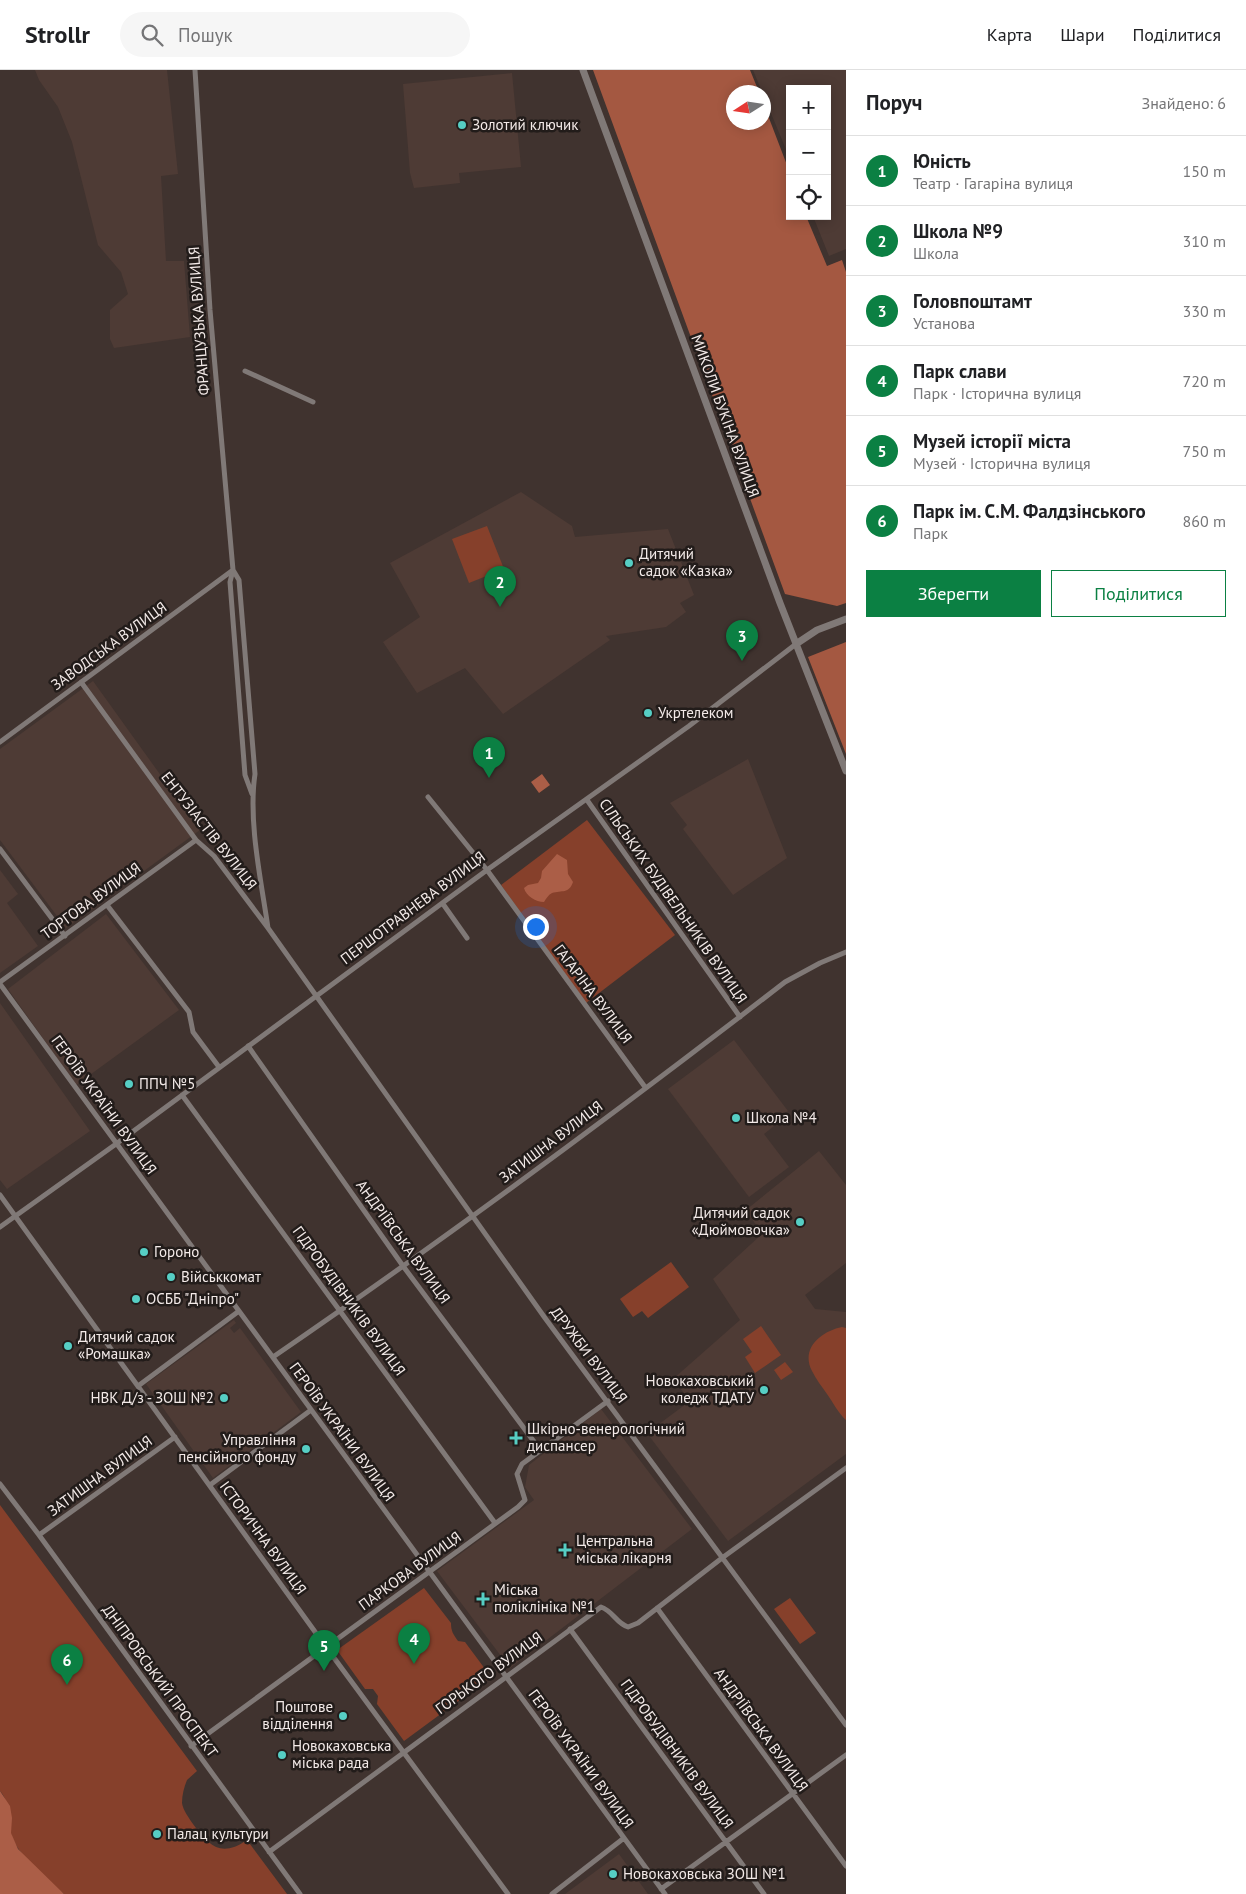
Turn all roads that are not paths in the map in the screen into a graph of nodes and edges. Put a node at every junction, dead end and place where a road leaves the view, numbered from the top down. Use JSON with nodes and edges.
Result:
{"nodes":[{"id":1,"x":194,"y":70,"type":"edge"},
{"id":2,"x":583,"y":70,"type":"edge"},
{"id":3,"x":244,"y":371,"type":"dead end"},
{"id":4,"x":313,"y":402,"type":"dead end"},
{"id":5,"x":233,"y":570,"type":"junction"},
{"id":6,"x":846,"y":619,"type":"edge"},
{"id":7,"x":796,"y":644,"type":"junction"},
{"id":8,"x":81,"y":682,"type":"junction"},
{"id":9,"x":0,"y":742,"type":"edge"},
{"id":10,"x":846,"y":771,"type":"edge"},
{"id":11,"x":252,"y":794,"type":"junction"},
{"id":12,"x":428,"y":797,"type":"dead end"},
{"id":13,"x":587,"y":800,"type":"junction"},
{"id":14,"x":196,"y":840,"type":"junction"},
{"id":15,"x":0,"y":850,"type":"edge"},
{"id":16,"x":487,"y":870,"type":"junction"},
{"id":17,"x":442,"y":904,"type":"junction"},
{"id":18,"x":108,"y":905,"type":"junction"},
{"id":19,"x":268,"y":928,"type":"junction"},
{"id":20,"x":65,"y":936,"type":"junction"},
{"id":21,"x":467,"y":938,"type":"dead end"},
{"id":22,"x":846,"y":952,"type":"edge"},
{"id":23,"x":0,"y":983,"type":"edge"},
{"id":24,"x":316,"y":997,"type":"junction"},
{"id":25,"x":740,"y":1017,"type":"junction"},
{"id":26,"x":248,"y":1046,"type":"junction"},
{"id":27,"x":219,"y":1067,"type":"junction"},
{"id":28,"x":645,"y":1087,"type":"junction"},
{"id":29,"x":182,"y":1095,"type":"junction"},
{"id":30,"x":116,"y":1144,"type":"junction"},
{"id":31,"x":0,"y":1196,"type":"edge"},
{"id":32,"x":473,"y":1215,"type":"junction"},
{"id":33,"x":16,"y":1216,"type":"junction"},
{"id":34,"x":0,"y":1227,"type":"edge"},
{"id":35,"x":403,"y":1266,"type":"junction"},
{"id":36,"x":239,"y":1311,"type":"junction"},
{"id":37,"x":341,"y":1311,"type":"junction"},
{"id":38,"x":273,"y":1357,"type":"junction"},
{"id":39,"x":138,"y":1386,"type":"junction"},
{"id":40,"x":608,"y":1401,"type":"junction"},
{"id":41,"x":311,"y":1410,"type":"junction"},
{"id":42,"x":175,"y":1437,"type":"junction"},
{"id":43,"x":541,"y":1451,"type":"junction"},
{"id":44,"x":846,"y":1468,"type":"edge"},
{"id":45,"x":0,"y":1484,"type":"edge"},
{"id":46,"x":210,"y":1485,"type":"junction"},
{"id":47,"x":495,"y":1523,"type":"junction"},
{"id":48,"x":39,"y":1536,"type":"junction"},
{"id":49,"x":722,"y":1558,"type":"junction"},
{"id":50,"x":429,"y":1573,"type":"junction"},
{"id":51,"x":657,"y":1608,"type":"junction"},
{"id":52,"x":570,"y":1630,"type":"junction"},
{"id":53,"x":326,"y":1647,"type":"junction"},
{"id":54,"x":506,"y":1677,"type":"junction"},
{"id":55,"x":846,"y":1725,"type":"edge"},
{"id":56,"x":191,"y":1746,"type":"junction"},
{"id":57,"x":403,"y":1752,"type":"junction"},
{"id":58,"x":846,"y":1755,"type":"edge"},
{"id":59,"x":792,"y":1794,"type":"junction"},
{"id":60,"x":624,"y":1838,"type":"junction"},
{"id":61,"x":726,"y":1842,"type":"junction"},
{"id":62,"x":269,"y":1852,"type":"junction"},
{"id":63,"x":846,"y":1866,"type":"edge"},
{"id":64,"x":663,"y":1892,"type":"edge"},
{"id":65,"x":300,"y":1894,"type":"edge"},
{"id":66,"x":508,"y":1894,"type":"edge"},
{"id":67,"x":552,"y":1894,"type":"edge"},
{"id":68,"x":764,"y":1894,"type":"edge"}],
"edges":[{"from":1,"to":5,"type":"street","name":"ФРАНЦУЗЬКА ВУЛИЦЯ"},
{"from":2,"to":7,"type":"street","name":"МИКОЛИ БУКІНА ВУЛИЦЯ"},
{"from":3,"to":4,"type":"street"},
{"from":5,"to":8,"type":"street","name":"ЗАВОДСЬКА ВУЛИЦЯ"},
{"from":5,"to":11,"type":"street","name":"ФРАНЦУЗЬКА ВУЛИЦЯ"},
{"from":5,"to":11,"type":"street","name":"ФРАНЦУЗЬКА ВУЛИЦЯ"},
{"from":6,"to":7,"type":"street","name":"ПЕРШОТРАВНЕВА ВУЛИЦЯ"},
{"from":7,"to":10,"type":"street","name":"МИКОЛИ БУКІНА ВУЛИЦЯ"},
{"from":7,"to":13,"type":"street","name":"ПЕРШОТРАВНЕВА ВУЛИЦЯ"},
{"from":8,"to":9,"type":"street","name":"ЗАВОДСЬКА ВУЛИЦЯ"},
{"from":8,"to":14,"type":"street","name":"ЕНТУЗІАСТІВ ВУЛИЦЯ"},
{"from":11,"to":19,"type":"street","name":"ФРАНЦУЗЬКА ВУЛИЦЯ"},
{"from":12,"to":16,"type":"street","name":"ГАГАРІНА ВУЛИЦЯ"},
{"from":13,"to":16,"type":"street","name":"ПЕРШОТРАВНЕВА ВУЛИЦЯ"},
{"from":13,"to":25,"type":"street","name":"СІЛЬСЬКИХ БУДІВЕЛЬНИКІВ ВУЛИЦЯ"},
{"from":14,"to":18,"type":"street","name":"ТОРГОВА ВУЛИЦЯ"},
{"from":14,"to":19,"type":"street","name":"ЕНТУЗІАСТІВ ВУЛИЦЯ"},
{"from":15,"to":20,"type":"street"},
{"from":16,"to":17,"type":"street","name":"ПЕРШОТРАВНЕВА ВУЛИЦЯ"},
{"from":16,"to":28,"type":"street","name":"ГАГАРІНА ВУЛИЦЯ"},
{"from":17,"to":21,"type":"street"},
{"from":17,"to":24,"type":"street","name":"ПЕРШОТРАВНЕВА ВУЛИЦЯ"},
{"from":18,"to":20,"type":"street","name":"ТОРГОВА ВУЛИЦЯ"},
{"from":18,"to":27,"type":"street"},
{"from":19,"to":24,"type":"street","name":"ЕНТУЗІАСТІВ ВУЛИЦЯ"},
{"from":20,"to":23,"type":"street","name":"ТОРГОВА ВУЛИЦЯ"},
{"from":22,"to":25,"type":"street","name":"ЗАТИШНА ВУЛИЦЯ"},
{"from":23,"to":30,"type":"street","name":"ГЕРОЇВ УКРАЇНИ ВУЛИЦЯ"},
{"from":24,"to":26,"type":"street","name":"ПЕРШОТРАВНЕВА ВУЛИЦЯ"},
{"from":24,"to":32,"type":"street","name":"ДРУЖБИ ВУЛИЦЯ"},
{"from":25,"to":28,"type":"street","name":"ЗАТИШНА ВУЛИЦЯ"},
{"from":26,"to":27,"type":"street","name":"ПЕРШОТРАВНЕВА ВУЛИЦЯ"},
{"from":26,"to":35,"type":"street","name":"АНДРІЇВСЬКА ВУЛИЦЯ"},
{"from":27,"to":29,"type":"street","name":"ПЕРШОТРАВНЕВА ВУЛИЦЯ"},
{"from":28,"to":32,"type":"street","name":"ЗАТИШНА ВУЛИЦЯ"},
{"from":29,"to":30,"type":"street","name":"ПЕРШОТРАВНЕВА ВУЛИЦЯ"},
{"from":29,"to":37,"type":"street","name":"ГІДРОБУДІВНИКІВ ВУЛИЦЯ"},
{"from":30,"to":33,"type":"street","name":"ПЕРШОТРАВНЕВА ВУЛИЦЯ"},
{"from":30,"to":36,"type":"street","name":"ГЕРОЇВ УКРАЇНИ ВУЛИЦЯ"},
{"from":31,"to":33,"type":"street","name":"ІСТОРИЧНА ВУЛИЦЯ"},
{"from":32,"to":35,"type":"street","name":"ЗАТИШНА ВУЛИЦЯ"},
{"from":32,"to":40,"type":"street","name":"ДРУЖБИ ВУЛИЦЯ"},
{"from":33,"to":34,"type":"street","name":"ПЕРШОТРАВНЕВА ВУЛИЦЯ"},
{"from":33,"to":39,"type":"street","name":"ІСТОРИЧНА ВУЛИЦЯ"},
{"from":35,"to":37,"type":"street","name":"ЗАТИШНА ВУЛИЦЯ"},
{"from":35,"to":43,"type":"street","name":"АНДРІЇВСЬКА ВУЛИЦЯ"},
{"from":36,"to":38,"type":"street","name":"ГЕРОЇВ УКРАЇНИ ВУЛИЦЯ"},
{"from":36,"to":39,"type":"street"},
{"from":37,"to":38,"type":"street","name":"ЗАТИШНА ВУЛИЦЯ"},
{"from":37,"to":47,"type":"street","name":"ГІДРОБУДІВНИКІВ ВУЛИЦЯ"},
{"from":38,"to":41,"type":"street","name":"ГЕРОЇВ УКРАЇНИ ВУЛИЦЯ"},
{"from":39,"to":42,"type":"street","name":"ІСТОРИЧНА ВУЛИЦЯ"},
{"from":40,"to":43,"type":"street","name":"ПАРКОВА ВУЛИЦЯ"},
{"from":40,"to":49,"type":"street","name":"ДРУЖБИ ВУЛИЦЯ"},
{"from":41,"to":46,"type":"street"},
{"from":41,"to":50,"type":"street","name":"ГЕРОЇВ УКРАЇНИ ВУЛИЦЯ"},
{"from":42,"to":46,"type":"street","name":"ІСТОРИЧНА ВУЛИЦЯ"},
{"from":42,"to":48,"type":"street","name":"ЗАТИШНА ВУЛИЦЯ"},
{"from":43,"to":47,"type":"street","name":"ПАРКОВА ВУЛИЦЯ"},
{"from":44,"to":49,"type":"street","name":"ГОРЬКОГО ВУЛИЦЯ"},
{"from":45,"to":48,"type":"street","name":"ДНІПРОВСЬКИЙ ПРОСПЕКТ"},
{"from":46,"to":53,"type":"street","name":"ІСТОРИЧНА ВУЛИЦЯ"},
{"from":47,"to":50,"type":"street","name":"ПАРКОВА ВУЛИЦЯ"},
{"from":48,"to":56,"type":"street","name":"ДНІПРОВСЬКИЙ ПРОСПЕКТ"},
{"from":49,"to":51,"type":"street","name":"ГОРЬКОГО ВУЛИЦЯ"},
{"from":49,"to":55,"type":"street","name":"ДРУЖБИ ВУЛИЦЯ"},
{"from":50,"to":53,"type":"street","name":"ПАРКОВА ВУЛИЦЯ"},
{"from":50,"to":54,"type":"street","name":"ГЕРОЇВ УКРАЇНИ ВУЛИЦЯ"},
{"from":51,"to":52,"type":"street","name":"ГОРЬКОГО ВУЛИЦЯ"},
{"from":51,"to":59,"type":"street","name":"АНДРІЇВСЬКА ВУЛИЦЯ"},
{"from":52,"to":54,"type":"street","name":"ГОРЬКОГО ВУЛИЦЯ"},
{"from":52,"to":61,"type":"street","name":"ГІДРОБУДІВНИКІВ ВУЛИЦЯ"},
{"from":53,"to":56,"type":"street","name":"ПАРКОВА ВУЛИЦЯ"},
{"from":53,"to":57,"type":"street","name":"ІСТОРИЧНА ВУЛИЦЯ"},
{"from":54,"to":57,"type":"street","name":"ГОРЬКОГО ВУЛИЦЯ"},
{"from":54,"to":60,"type":"street","name":"ГЕРОЇВ УКРАЇНИ ВУЛИЦЯ"},
{"from":56,"to":62,"type":"street","name":"ДНІПРОВСЬКИЙ ПРОСПЕКТ"},
{"from":57,"to":62,"type":"street","name":"ГОРЬКОГО ВУЛИЦЯ"},
{"from":57,"to":66,"type":"street","name":"ІСТОРИЧНА ВУЛИЦЯ"},
{"from":58,"to":59,"type":"street"},
{"from":59,"to":61,"type":"street"},
{"from":59,"to":63,"type":"street","name":"АНДРІЇВСЬКА ВУЛИЦЯ"},
{"from":60,"to":64,"type":"street","name":"ГЕРОЇВ УКРАЇНИ ВУЛИЦЯ"},
{"from":60,"to":67,"type":"street"},
{"from":61,"to":64,"type":"street"},
{"from":61,"to":68,"type":"street","name":"ГІДРОБУДІВНИКІВ ВУЛИЦЯ"},
{"from":62,"to":65,"type":"street","name":"ДНІПРОВСЬКИЙ ПРОСПЕКТ"}]}
